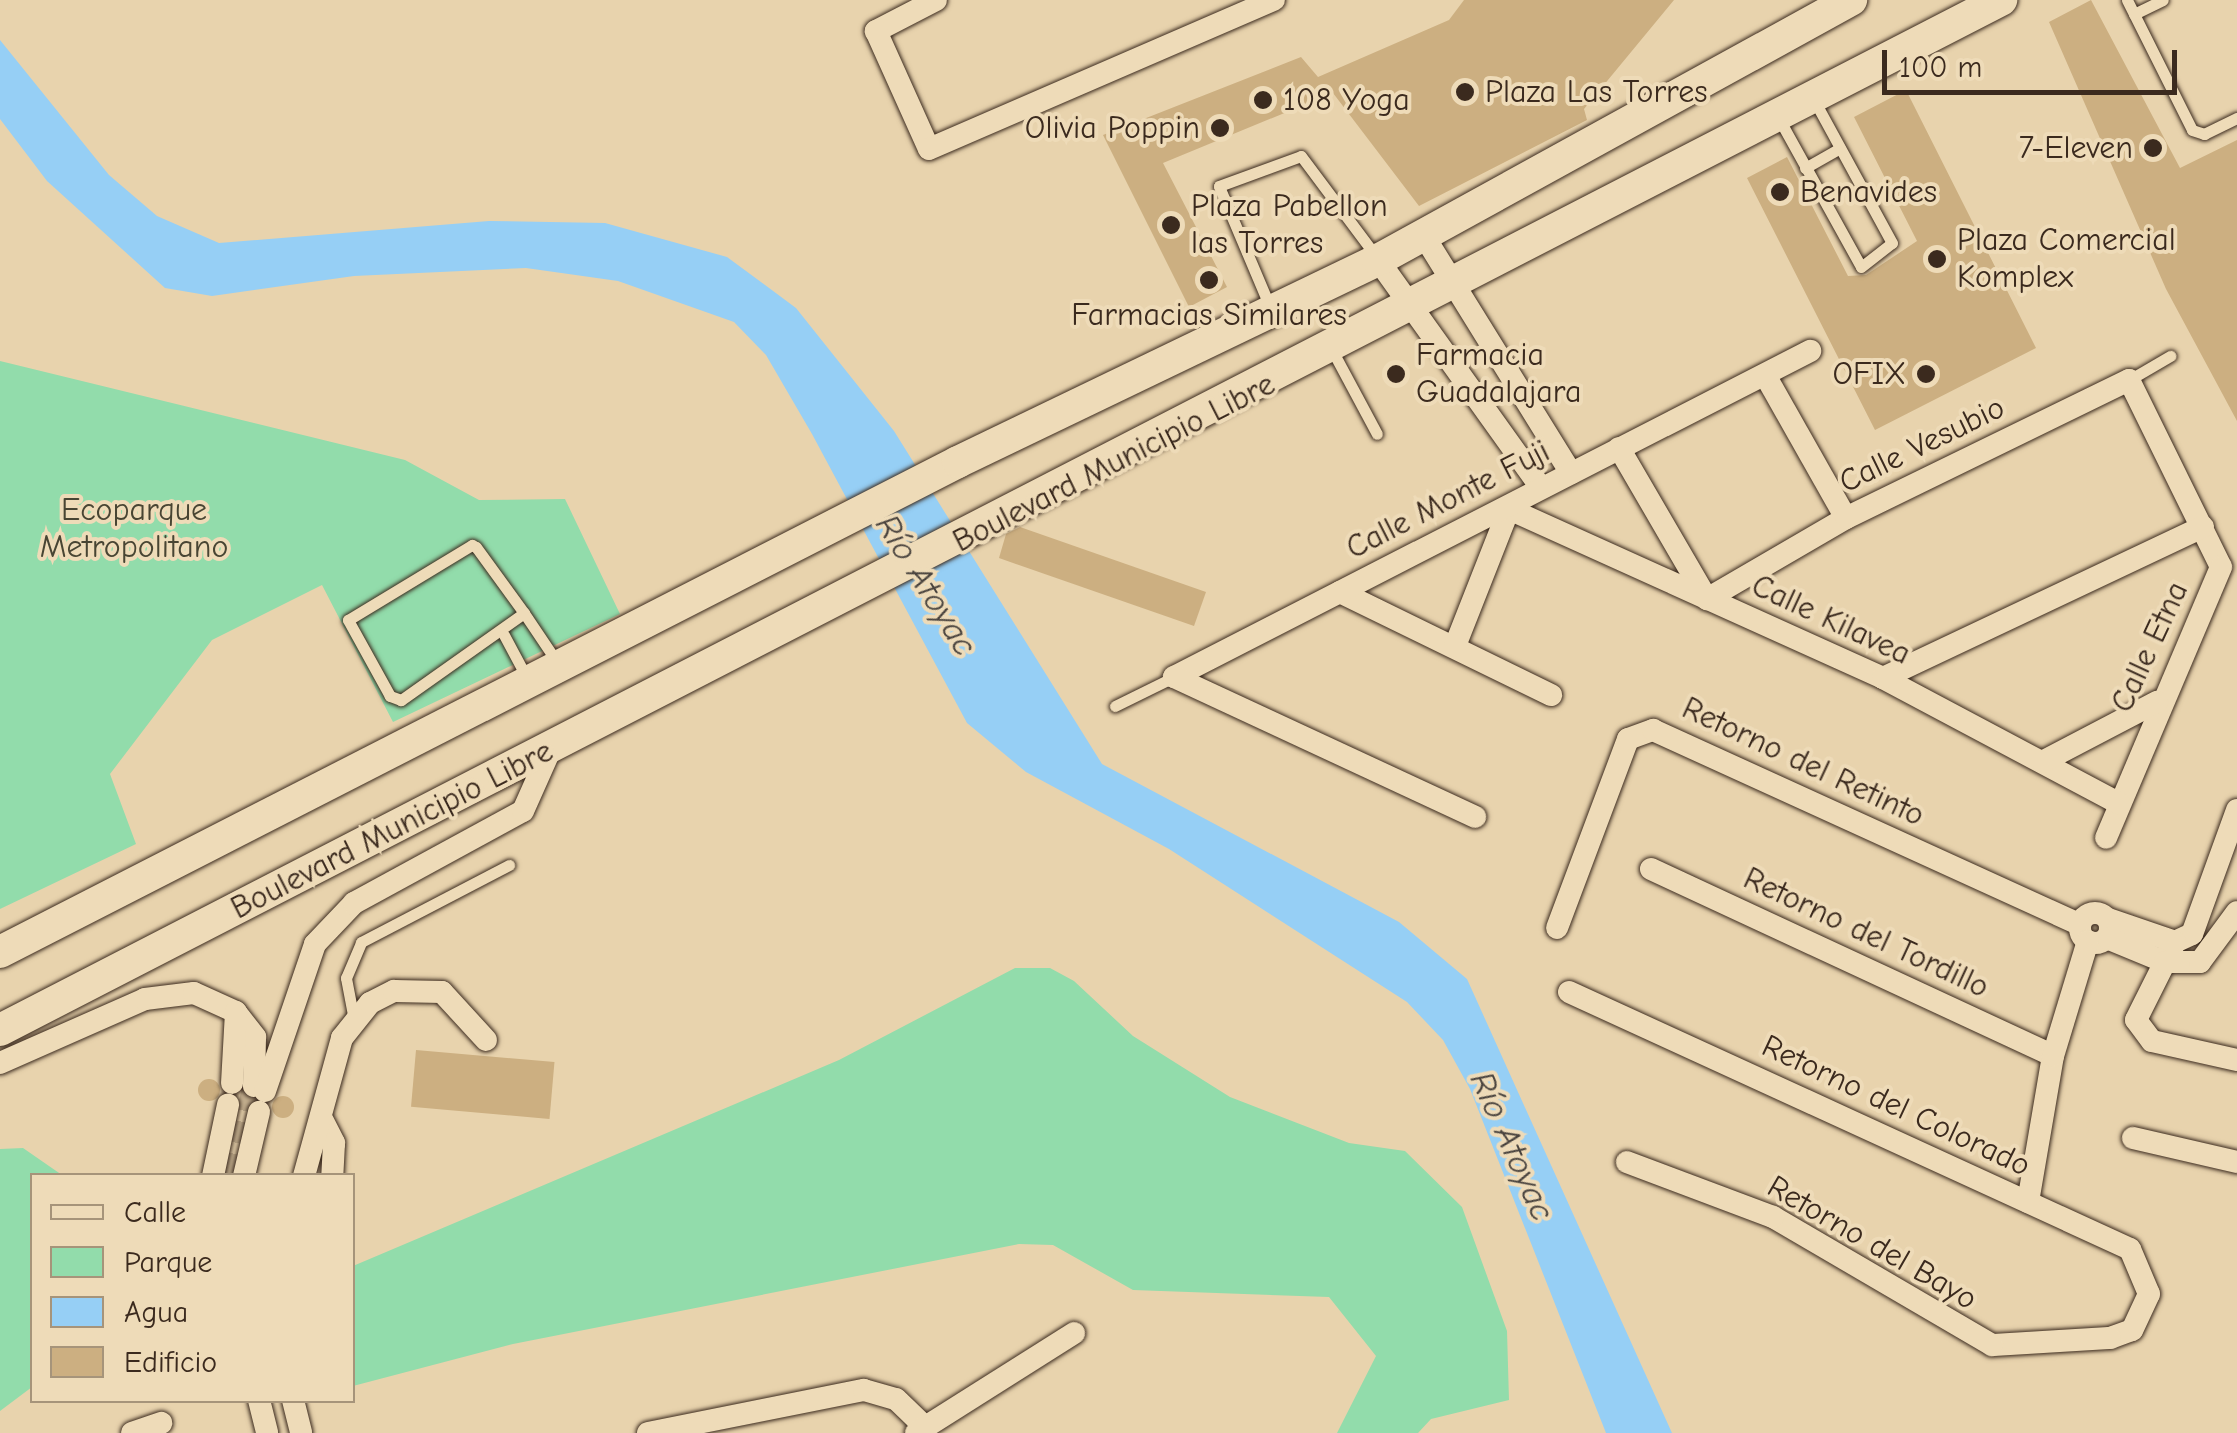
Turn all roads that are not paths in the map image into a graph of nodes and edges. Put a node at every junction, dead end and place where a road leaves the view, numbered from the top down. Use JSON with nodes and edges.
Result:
{"nodes":[{"id":1,"x":936,"y":0,"type":"edge"},
{"id":2,"x":1214,"y":0,"type":"edge"},
{"id":3,"x":1274,"y":0,"type":"edge"},
{"id":4,"x":1851,"y":0,"type":"edge"},
{"id":5,"x":2001,"y":0,"type":"edge"},
{"id":6,"x":2127,"y":0,"type":"edge"},
{"id":7,"x":2163,"y":0,"type":"edge"},
{"id":8,"x":2134,"y":14,"type":"junction"},
{"id":9,"x":1235,"y":16,"type":"junction"},
{"id":10,"x":1813,"y":98,"type":"junction"},
{"id":11,"x":1778,"y":117,"type":"junction"},
{"id":12,"x":2237,"y":118,"type":"edge"},
{"id":13,"x":1840,"y":148,"type":"junction"},
{"id":14,"x":1804,"y":168,"type":"junction"},
{"id":15,"x":1424,"y":236,"type":"junction"},
{"id":16,"x":1378,"y":260,"type":"junction"},
{"id":17,"x":1454,"y":286,"type":"junction"},
{"id":18,"x":1416,"y":306,"type":"junction"},
{"id":19,"x":1272,"y":311,"type":"junction"},
{"id":20,"x":1332,"y":350,"type":"junction"},
{"id":21,"x":1810,"y":351,"type":"dead end"},
{"id":22,"x":2170,"y":356,"type":"dead end"},
{"id":23,"x":1765,"y":375,"type":"junction"},
{"id":24,"x":2129,"y":380,"type":"junction"},
{"id":25,"x":1377,"y":434,"type":"dead end"},
{"id":26,"x":1619,"y":448,"type":"junction"},
{"id":27,"x":1571,"y":473,"type":"junction"},
{"id":28,"x":1542,"y":488,"type":"junction"},
{"id":29,"x":1509,"y":509,"type":"junction"},
{"id":30,"x":1846,"y":518,"type":"junction"},
{"id":31,"x":2203,"y":527,"type":"junction"},
{"id":32,"x":1340,"y":592,"type":"junction"},
{"id":33,"x":1707,"y":598,"type":"junction"},
{"id":34,"x":524,"y":613,"type":"junction"},
{"id":35,"x":504,"y":635,"type":"junction"},
{"id":36,"x":1455,"y":646,"type":"junction"},
{"id":37,"x":559,"y":664,"type":"junction"},
{"id":38,"x":1174,"y":677,"type":"junction"},
{"id":39,"x":1883,"y":678,"type":"junction"},
{"id":40,"x":529,"y":681,"type":"junction"},
{"id":41,"x":1551,"y":695,"type":"dead end"},
{"id":42,"x":2157,"y":702,"type":"junction"},
{"id":43,"x":1115,"y":706,"type":"dead end"},
{"id":44,"x":551,"y":748,"type":"junction"},
{"id":45,"x":2042,"y":762,"type":"junction"},
{"id":46,"x":2120,"y":804,"type":"junction"},
{"id":47,"x":2237,"y":810,"type":"edge"},
{"id":48,"x":1475,"y":816,"type":"dead end"},
{"id":49,"x":2106,"y":838,"type":"dead end"},
{"id":50,"x":509,"y":865,"type":"dead end"},
{"id":51,"x":1651,"y":869,"type":"dead end"},
{"id":52,"x":2235,"y":925,"type":"edge"},
{"id":53,"x":1558,"y":928,"type":"dead end"},
{"id":54,"x":2096,"y":931,"type":"junction"},
{"id":55,"x":0,"y":952,"type":"edge"},
{"id":56,"x":2170,"y":952,"type":"junction"},
{"id":57,"x":1568,"y":992,"type":"dead end"},
{"id":58,"x":354,"y":1020,"type":"junction"},
{"id":59,"x":0,"y":1030,"type":"edge"},
{"id":60,"x":486,"y":1040,"type":"dead end"},
{"id":61,"x":2053,"y":1056,"type":"junction"},
{"id":62,"x":2237,"y":1060,"type":"edge"},
{"id":63,"x":0,"y":1062,"type":"edge"},
{"id":64,"x":247,"y":1096,"type":"junction"},
{"id":65,"x":323,"y":1121,"type":"junction"},
{"id":66,"x":2133,"y":1138,"type":"dead end"},
{"id":67,"x":1627,"y":1162,"type":"dead end"},
{"id":68,"x":2237,"y":1162,"type":"edge"},
{"id":69,"x":214,"y":1173,"type":"edge"},
{"id":70,"x":244,"y":1173,"type":"edge"},
{"id":71,"x":305,"y":1173,"type":"edge"},
{"id":72,"x":332,"y":1173,"type":"edge"},
{"id":73,"x":2028,"y":1202,"type":"junction"},
{"id":74,"x":2142,"y":1317,"type":"joint"},
{"id":75,"x":1074,"y":1332,"type":"dead end"},
{"id":76,"x":260,"y":1403,"type":"edge"},
{"id":77,"x":294,"y":1403,"type":"edge"},
{"id":78,"x":161,"y":1423,"type":"dead end"},
{"id":79,"x":920,"y":1430,"type":"edge"},
{"id":80,"x":132,"y":1433,"type":"edge"},
{"id":81,"x":267,"y":1433,"type":"edge"},
{"id":82,"x":302,"y":1433,"type":"edge"},
{"id":83,"x":648,"y":1433,"type":"edge"}],
"edges":[{"from":1,"to":9,"type":"street"},
{"from":2,"to":9,"type":"street"},
{"from":3,"to":9,"type":"street"},
{"from":4,"to":15,"type":"main road","name":"Boulevard Municipio Libre"},
{"from":5,"to":10,"type":"main road","name":"Boulevard Municipio Libre"},
{"from":6,"to":8,"type":"lane"},
{"from":7,"to":8,"type":"lane"},
{"from":8,"to":12,"type":"lane"},
{"from":10,"to":11,"type":"main road","name":"Boulevard Municipio Libre"},
{"from":10,"to":13,"type":"lane"},
{"from":11,"to":14,"type":"lane"},
{"from":11,"to":17,"type":"main road","name":"Boulevard Municipio Libre"},
{"from":13,"to":14,"type":"lane"},
{"from":13,"to":14,"type":"lane"},
{"from":15,"to":16,"type":"main road","name":"Boulevard Municipio Libre"},
{"from":15,"to":17,"type":"street"},
{"from":16,"to":18,"type":"street"},
{"from":16,"to":19,"type":"main road","name":"Boulevard Municipio Libre"},
{"from":16,"to":19,"type":"lane"},
{"from":17,"to":18,"type":"main road","name":"Boulevard Municipio Libre"},
{"from":17,"to":27,"type":"street"},
{"from":18,"to":20,"type":"main road","name":"Boulevard Municipio Libre"},
{"from":18,"to":28,"type":"street"},
{"from":19,"to":37,"type":"main road","name":"Boulevard Municipio Libre"},
{"from":20,"to":25,"type":"lane"},
{"from":20,"to":44,"type":"main road","name":"Boulevard Municipio Libre"},
{"from":21,"to":23,"type":"street","name":"Calle Monte Fuji"},
{"from":22,"to":24,"type":"lane","name":"Calle Vesubio"},
{"from":23,"to":26,"type":"street","name":"Calle Monte Fuji"},
{"from":23,"to":30,"type":"street"},
{"from":24,"to":30,"type":"street","name":"Calle Vesubio"},
{"from":24,"to":31,"type":"street","name":"Calle Etna"},
{"from":26,"to":27,"type":"street","name":"Calle Monte Fuji"},
{"from":26,"to":33,"type":"street"},
{"from":27,"to":28,"type":"street","name":"Calle Monte Fuji"},
{"from":28,"to":29,"type":"street","name":"Calle Monte Fuji"},
{"from":29,"to":32,"type":"street","name":"Calle Monte Fuji"},
{"from":29,"to":33,"type":"street","name":"Calle Kilavea"},
{"from":29,"to":36,"type":"street"},
{"from":30,"to":33,"type":"street","name":"Calle Vesubio"},
{"from":31,"to":39,"type":"street"},
{"from":31,"to":42,"type":"street","name":"Calle Etna"},
{"from":32,"to":36,"type":"street"},
{"from":32,"to":38,"type":"street","name":"Calle Monte Fuji"},
{"from":33,"to":39,"type":"street","name":"Calle Kilavea"},
{"from":34,"to":35,"type":"lane"},
{"from":34,"to":35,"type":"lane"},
{"from":34,"to":37,"type":"lane"},
{"from":35,"to":40,"type":"lane"},
{"from":36,"to":41,"type":"street"},
{"from":37,"to":40,"type":"main road","name":"Boulevard Municipio Libre"},
{"from":38,"to":43,"type":"lane","name":"Calle Monte Fuji"},
{"from":38,"to":48,"type":"street"},
{"from":39,"to":45,"type":"street","name":"Calle Kilavea"},
{"from":40,"to":55,"type":"main road","name":"Boulevard Municipio Libre"},
{"from":42,"to":45,"type":"street"},
{"from":42,"to":46,"type":"street","name":"Calle Etna"},
{"from":44,"to":59,"type":"main road","name":"Boulevard Municipio Libre"},
{"from":44,"to":64,"type":"street"},
{"from":45,"to":46,"type":"street","name":"Calle Kilavea"},
{"from":46,"to":49,"type":"street","name":"Calle Etna"},
{"from":47,"to":56,"type":"street"},
{"from":50,"to":58,"type":"lane"},
{"from":51,"to":61,"type":"street","name":"Retorno del Tordillo"},
{"from":52,"to":56,"type":"street"},
{"from":53,"to":54,"type":"street","name":"Retorno del Retinto"},
{"from":54,"to":56,"type":"street","name":"Retorno del Retinto"},
{"from":54,"to":61,"type":"street"},
{"from":56,"to":62,"type":"street"},
{"from":57,"to":73,"type":"street","name":"Retorno del Colorado"},
{"from":58,"to":60,"type":"street"},
{"from":58,"to":65,"type":"street"},
{"from":61,"to":73,"type":"street"},
{"from":63,"to":64,"type":"street"},
{"from":64,"to":69,"type":"street"},
{"from":64,"to":70,"type":"street"},
{"from":65,"to":71,"type":"street"},
{"from":65,"to":72,"type":"street"},
{"from":66,"to":68,"type":"street"},
{"from":67,"to":74,"type":"street","name":"Retorno del Bayo"},
{"from":73,"to":74,"type":"street","name":"Retorno del Colorado"},
{"from":75,"to":79,"type":"street"},
{"from":76,"to":81,"type":"street"},
{"from":77,"to":82,"type":"street"},
{"from":78,"to":80,"type":"street"},
{"from":79,"to":83,"type":"street"}]}
